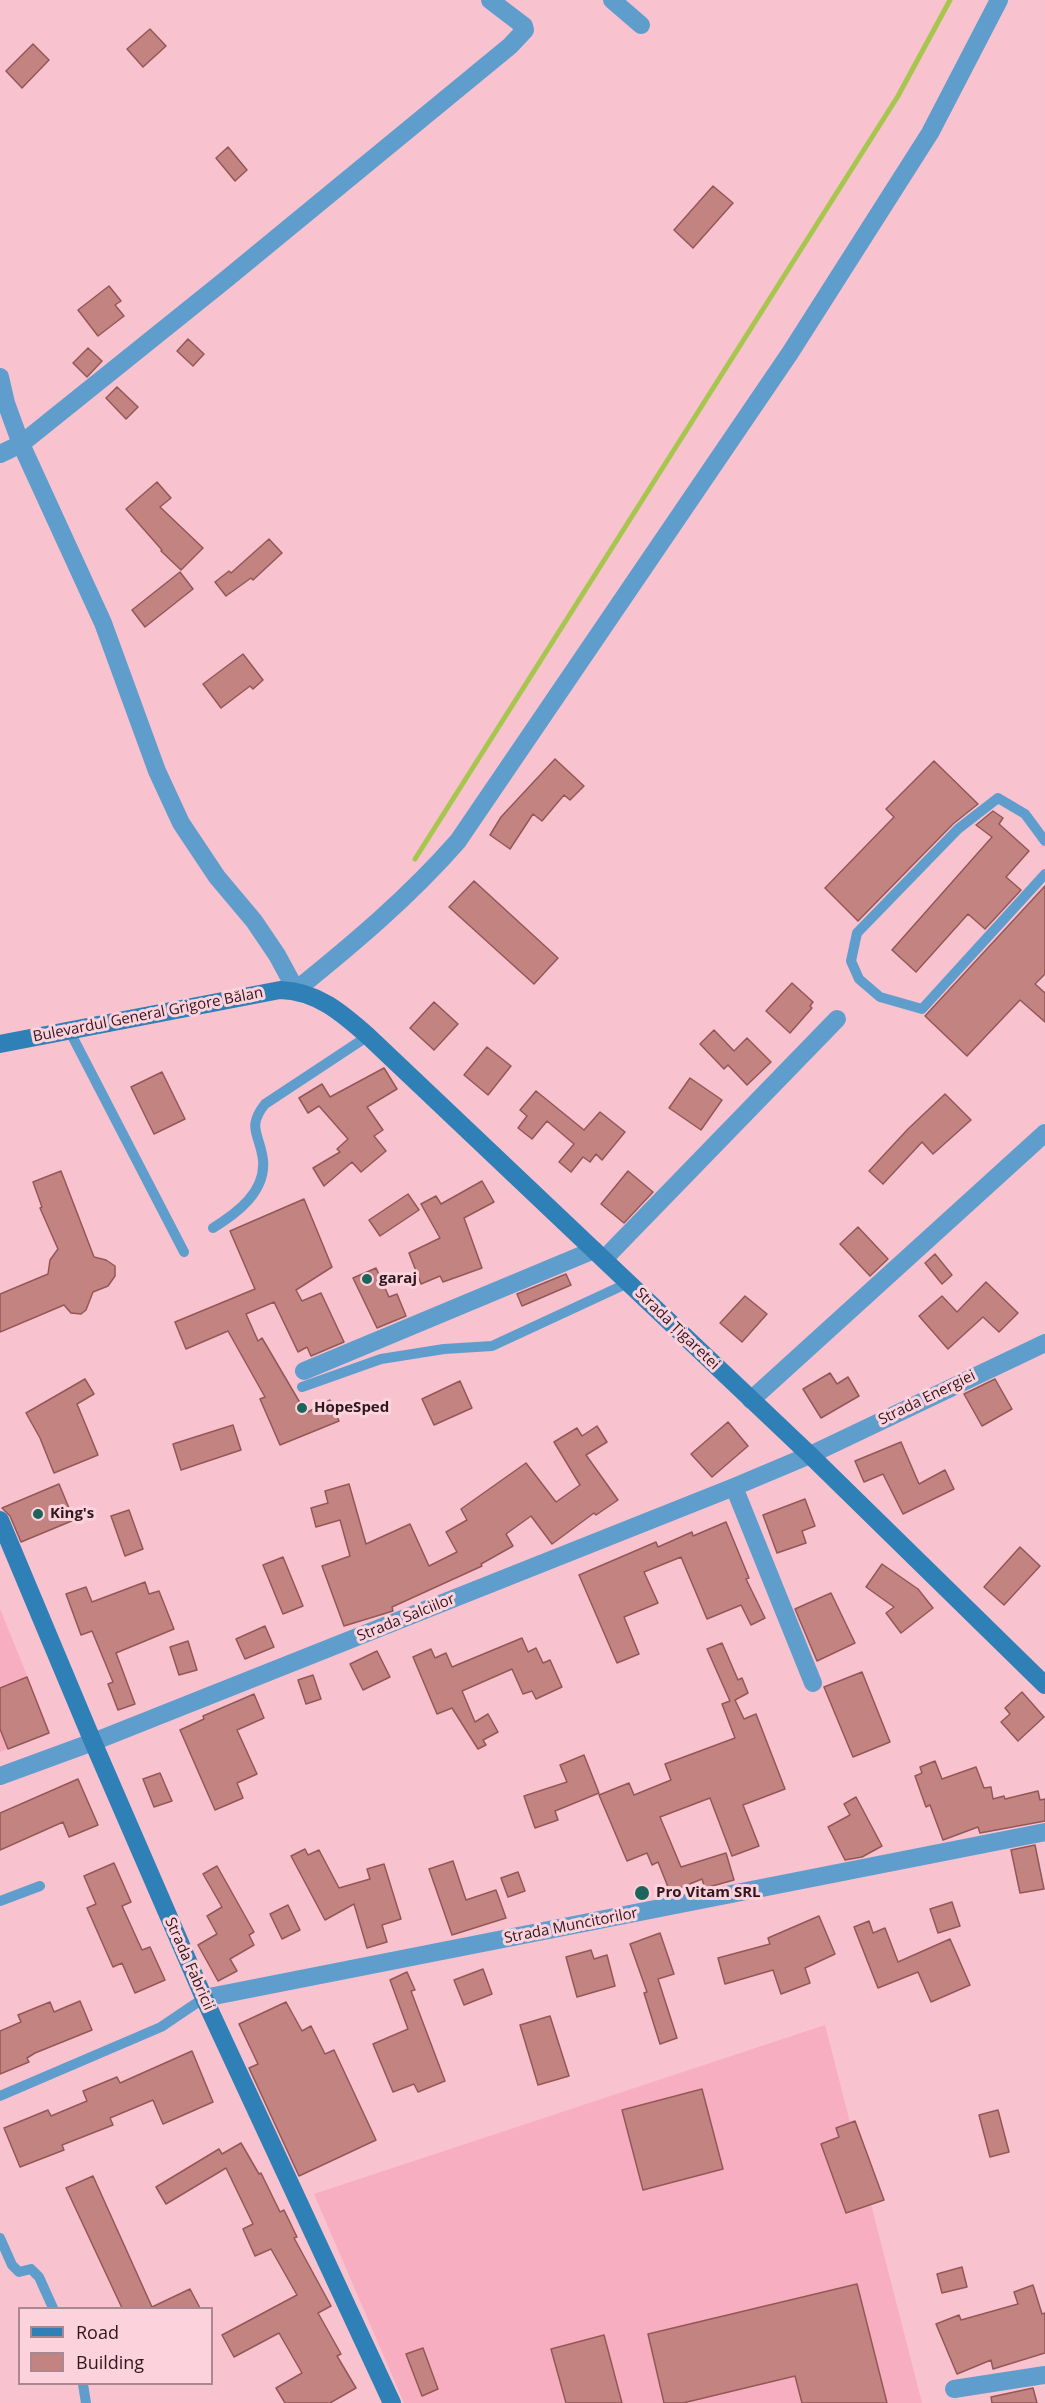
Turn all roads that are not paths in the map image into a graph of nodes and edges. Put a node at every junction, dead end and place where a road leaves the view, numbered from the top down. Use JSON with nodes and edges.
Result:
{"nodes":[{"id":1,"x":490,"y":0,"type":"edge"},
{"id":2,"x":612,"y":0,"type":"edge"},
{"id":3,"x":999,"y":0,"type":"edge"},
{"id":4,"x":641,"y":25,"type":"dead end"},
{"id":5,"x":0,"y":377,"type":"edge"},
{"id":6,"x":21,"y":444,"type":"junction"},
{"id":7,"x":0,"y":454,"type":"edge"},
{"id":8,"x":1045,"y":841,"type":"edge"},
{"id":9,"x":1045,"y":874,"type":"edge"},
{"id":10,"x":296,"y":990,"type":"junction"},
{"id":11,"x":837,"y":1019,"type":"dead end"},
{"id":12,"x":69,"y":1030,"type":"junction"},
{"id":13,"x":369,"y":1036,"type":"junction"},
{"id":14,"x":0,"y":1044,"type":"edge"},
{"id":15,"x":1045,"y":1132,"type":"edge"},
{"id":16,"x":213,"y":1228,"type":"dead end"},
{"id":17,"x":184,"y":1252,"type":"dead end"},
{"id":18,"x":599,"y":1255,"type":"junction"},
{"id":19,"x":628,"y":1283,"type":"junction"},
{"id":20,"x":1045,"y":1343,"type":"edge"},
{"id":21,"x":303,"y":1379,"type":"joint"},
{"id":22,"x":751,"y":1401,"type":"junction"},
{"id":23,"x":810,"y":1455,"type":"junction"},
{"id":24,"x":734,"y":1487,"type":"junction"},
{"id":25,"x":0,"y":1520,"type":"edge"},
{"id":26,"x":813,"y":1683,"type":"dead end"},
{"id":27,"x":1045,"y":1685,"type":"edge"},
{"id":28,"x":93,"y":1742,"type":"junction"},
{"id":29,"x":0,"y":1776,"type":"edge"},
{"id":30,"x":1045,"y":1832,"type":"edge"},
{"id":31,"x":40,"y":1886,"type":"dead end"},
{"id":32,"x":0,"y":1901,"type":"edge"},
{"id":33,"x":204,"y":1998,"type":"junction"},
{"id":34,"x":0,"y":2096,"type":"edge"},
{"id":35,"x":0,"y":2238,"type":"edge"},
{"id":36,"x":53,"y":2307,"type":"edge"},
{"id":37,"x":1045,"y":2375,"type":"edge"},
{"id":38,"x":83,"y":2385,"type":"edge"},
{"id":39,"x":954,"y":2389,"type":"dead end"},
{"id":40,"x":86,"y":2403,"type":"edge"},
{"id":41,"x":392,"y":2403,"type":"edge"}],
"edges":[{"from":1,"to":6,"type":"street"},
{"from":2,"to":4,"type":"street"},
{"from":3,"to":10,"type":"street"},
{"from":5,"to":6,"type":"street"},
{"from":6,"to":7,"type":"street"},
{"from":6,"to":10,"type":"street"},
{"from":8,"to":9,"type":"lane"},
{"from":10,"to":12,"type":"main road","name":"Bulevardul General Grigore Bălan"},
{"from":10,"to":13,"type":"main road","name":"Strada Țigaretei"},
{"from":11,"to":18,"type":"street"},
{"from":12,"to":14,"type":"main road","name":"Bulevardul General Grigore Bălan"},
{"from":12,"to":17,"type":"lane"},
{"from":13,"to":16,"type":"lane"},
{"from":13,"to":18,"type":"main road","name":"Strada Țigaretei"},
{"from":15,"to":22,"type":"street"},
{"from":18,"to":19,"type":"main road","name":"Strada Țigaretei"},
{"from":18,"to":21,"type":"street"},
{"from":19,"to":21,"type":"lane"},
{"from":19,"to":22,"type":"main road","name":"Strada Țigaretei"},
{"from":20,"to":23,"type":"street","name":"Strada Energiei"},
{"from":22,"to":23,"type":"main road","name":"Strada Țigaretei"},
{"from":23,"to":24,"type":"street","name":"Strada Salciilor"},
{"from":23,"to":27,"type":"main road","name":"Strada Țigaretei"},
{"from":24,"to":26,"type":"street"},
{"from":24,"to":28,"type":"street","name":"Strada Salciilor"},
{"from":25,"to":28,"type":"main road","name":"Strada Fabricii"},
{"from":28,"to":29,"type":"street","name":"Strada Salciilor"},
{"from":28,"to":33,"type":"main road","name":"Strada Fabricii"},
{"from":30,"to":33,"type":"street","name":"Strada Muncitorilor"},
{"from":31,"to":32,"type":"lane"},
{"from":33,"to":34,"type":"lane"},
{"from":33,"to":41,"type":"main road","name":"Strada Fabricii"},
{"from":35,"to":36,"type":"lane"},
{"from":37,"to":39,"type":"street"},
{"from":38,"to":40,"type":"lane"}]}
